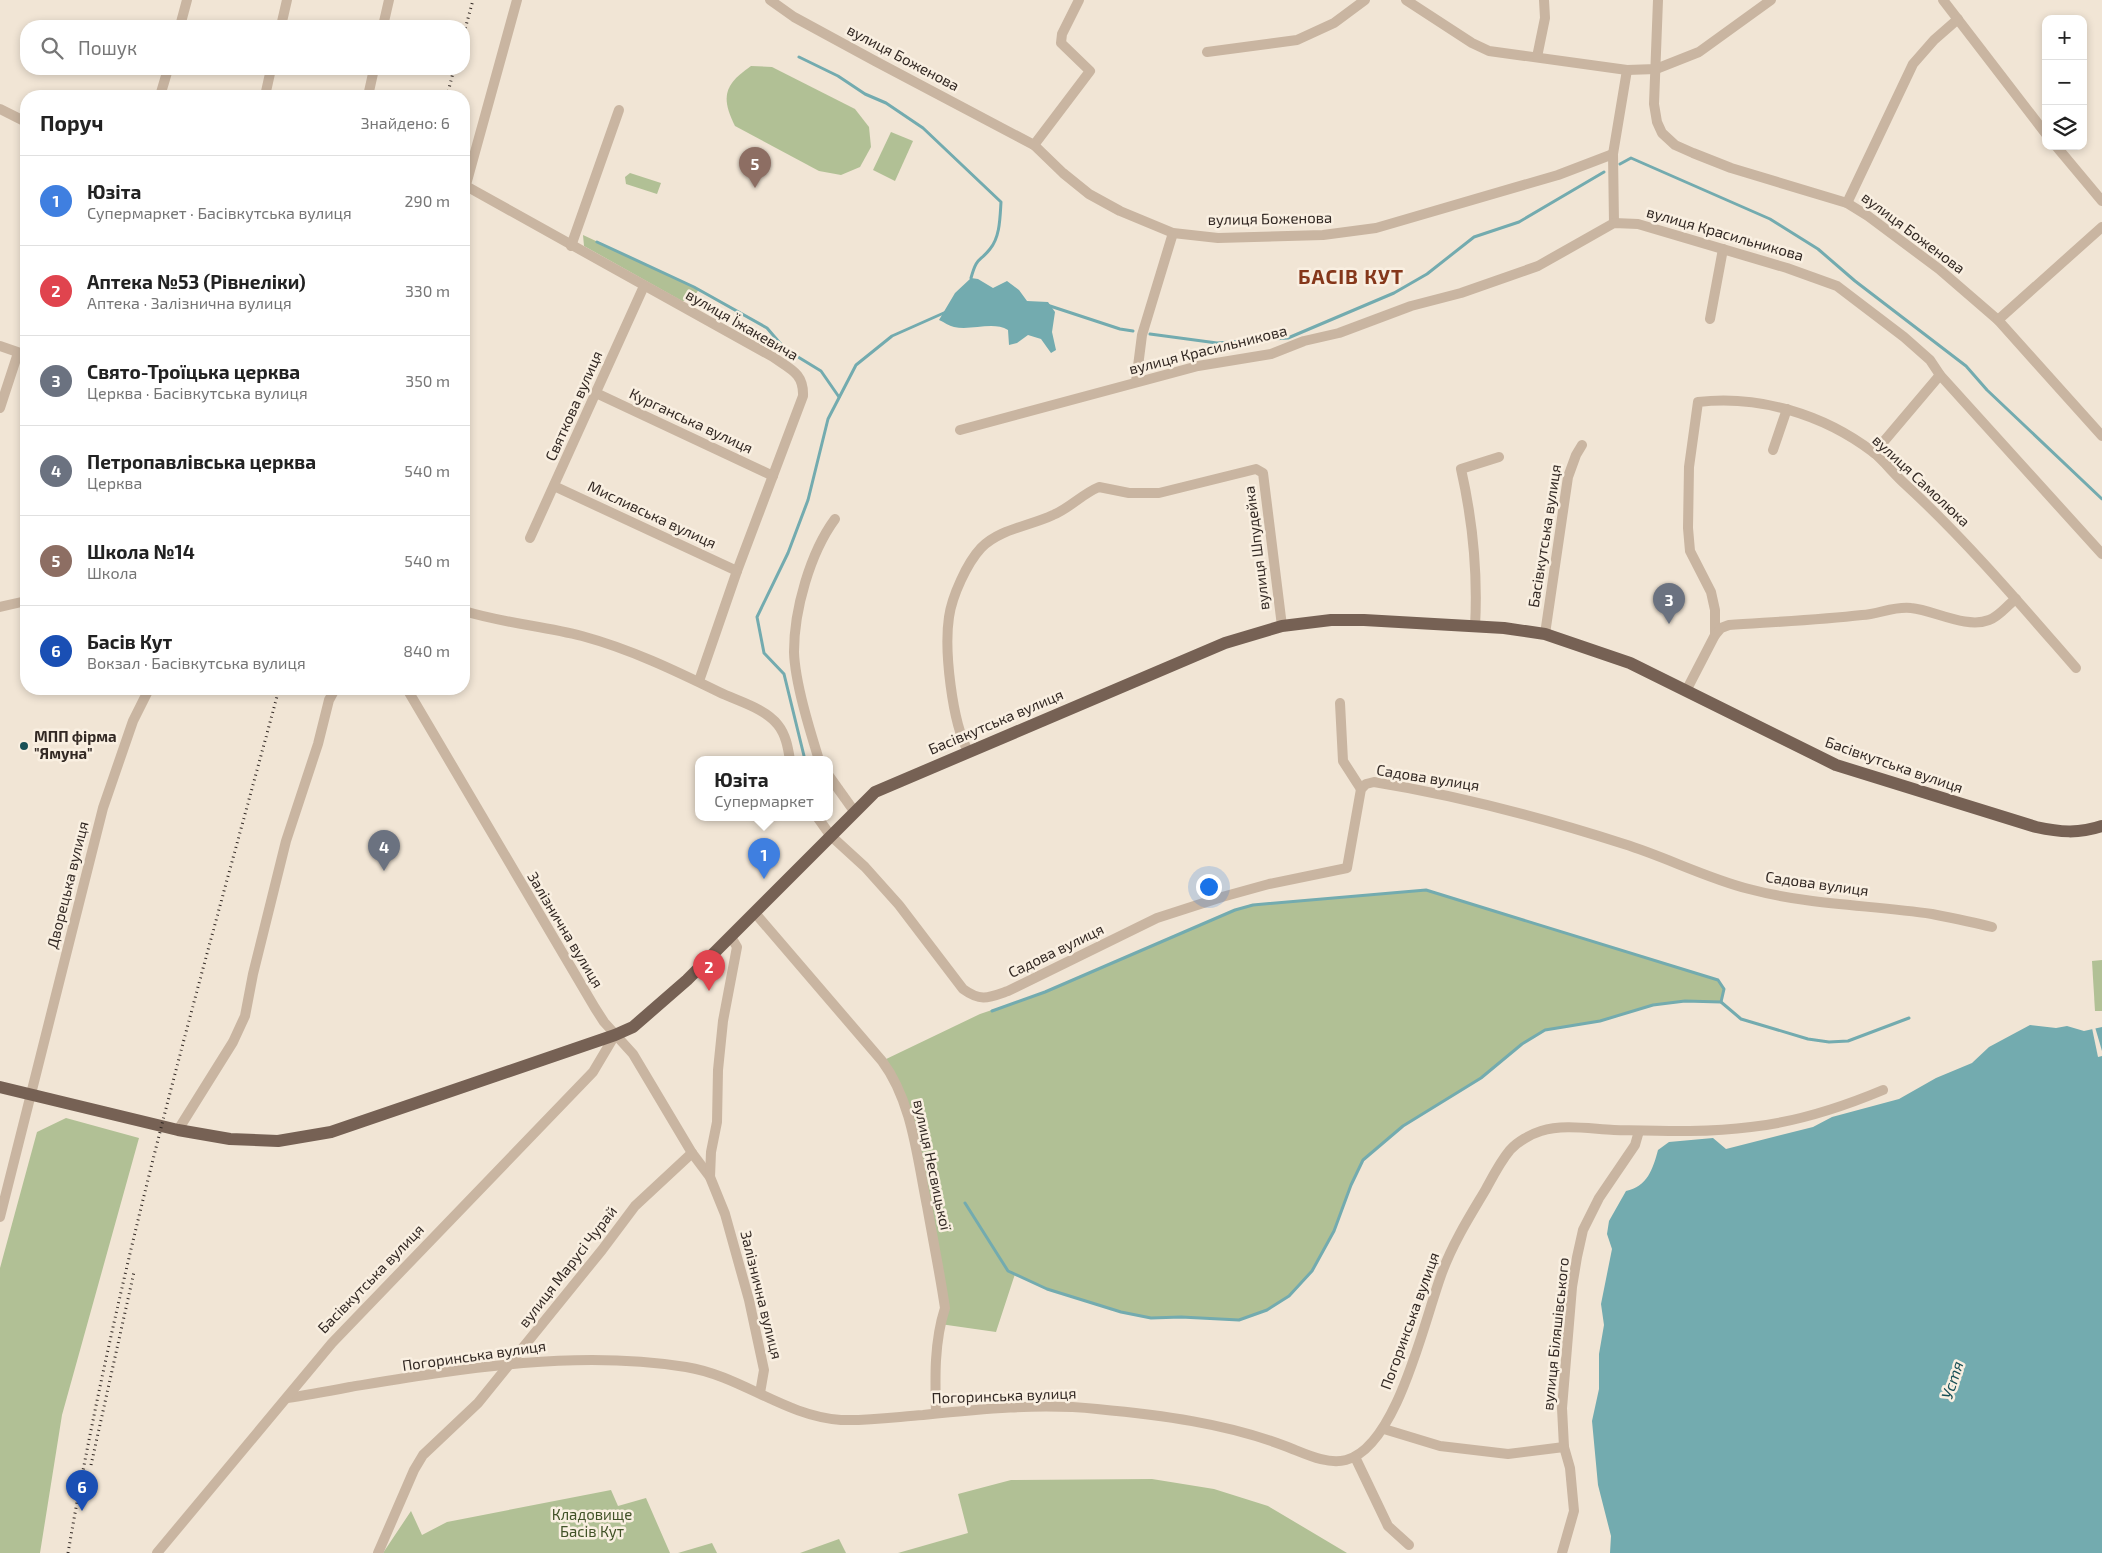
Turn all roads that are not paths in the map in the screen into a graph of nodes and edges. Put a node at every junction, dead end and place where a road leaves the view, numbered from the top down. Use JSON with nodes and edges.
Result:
{"nodes":[{"id":1,"x":187,"y":0,"type":"edge"},
{"id":2,"x":287,"y":0,"type":"edge"},
{"id":3,"x":389,"y":0,"type":"edge"},
{"id":4,"x":517,"y":0,"type":"edge"},
{"id":5,"x":770,"y":0,"type":"edge"},
{"id":6,"x":1079,"y":0,"type":"edge"},
{"id":7,"x":1366,"y":0,"type":"edge"},
{"id":8,"x":1406,"y":0,"type":"edge"},
{"id":9,"x":1544,"y":0,"type":"edge"},
{"id":10,"x":1658,"y":0,"type":"edge"},
{"id":11,"x":1771,"y":0,"type":"edge"},
{"id":12,"x":1943,"y":0,"type":"edge"},
{"id":13,"x":1958,"y":18,"type":"junction"},
{"id":14,"x":182,"y":20,"type":"edge"},
{"id":15,"x":282,"y":20,"type":"edge"},
{"id":16,"x":384,"y":20,"type":"edge"},
{"id":17,"x":1207,"y":52,"type":"dead end"},
{"id":18,"x":1537,"y":57,"type":"junction"},
{"id":19,"x":1656,"y":69,"type":"junction"},
{"id":20,"x":1627,"y":70,"type":"junction"},
{"id":21,"x":166,"y":75,"type":"edge"},
{"id":22,"x":270,"y":75,"type":"edge"},
{"id":23,"x":373,"y":75,"type":"edge"},
{"id":24,"x":162,"y":90,"type":"edge"},
{"id":25,"x":266,"y":90,"type":"edge"},
{"id":26,"x":369,"y":90,"type":"edge"},
{"id":27,"x":0,"y":109,"type":"edge"},
{"id":28,"x":619,"y":110,"type":"dead end"},
{"id":29,"x":20,"y":119,"type":"edge"},
{"id":30,"x":2042,"y":129,"type":"edge"},
{"id":31,"x":1034,"y":145,"type":"junction"},
{"id":32,"x":2059,"y":150,"type":"edge"},
{"id":33,"x":1613,"y":154,"type":"junction"},
{"id":34,"x":470,"y":171,"type":"edge"},
{"id":35,"x":470,"y":192,"type":"edge"},
{"id":36,"x":2102,"y":201,"type":"edge"},
{"id":37,"x":1847,"y":203,"type":"junction"},
{"id":38,"x":1614,"y":223,"type":"junction"},
{"id":39,"x":2102,"y":226,"type":"edge"},
{"id":40,"x":1173,"y":232,"type":"junction"},
{"id":41,"x":571,"y":246,"type":"junction"},
{"id":42,"x":1723,"y":249,"type":"junction"},
{"id":43,"x":644,"y":286,"type":"junction"},
{"id":44,"x":1710,"y":319,"type":"dead end"},
{"id":45,"x":1998,"y":320,"type":"junction"},
{"id":46,"x":0,"y":346,"type":"edge"},
{"id":47,"x":20,"y":353,"type":"edge"},
{"id":48,"x":20,"y":359,"type":"edge"},
{"id":49,"x":1940,"y":375,"type":"junction"},
{"id":50,"x":1136,"y":382,"type":"junction"},
{"id":51,"x":596,"y":393,"type":"junction"},
{"id":52,"x":0,"y":408,"type":"edge"},
{"id":53,"x":1787,"y":408,"type":"junction"},
{"id":54,"x":960,"y":430,"type":"dead end"},
{"id":55,"x":2102,"y":436,"type":"edge"},
{"id":56,"x":1582,"y":446,"type":"dead end"},
{"id":57,"x":1773,"y":450,"type":"dead end"},
{"id":58,"x":1874,"y":453,"type":"junction"},
{"id":59,"x":1500,"y":457,"type":"dead end"},
{"id":60,"x":773,"y":476,"type":"junction"},
{"id":61,"x":554,"y":486,"type":"junction"},
{"id":62,"x":834,"y":519,"type":"dead end"},
{"id":63,"x":530,"y":538,"type":"dead end"},
{"id":64,"x":2102,"y":554,"type":"edge"},
{"id":65,"x":737,"y":571,"type":"junction"},
{"id":66,"x":2016,"y":599,"type":"junction"},
{"id":67,"x":20,"y":602,"type":"edge"},
{"id":68,"x":0,"y":607,"type":"edge"},
{"id":69,"x":470,"y":613,"type":"edge"},
{"id":70,"x":1282,"y":626,"type":"junction"},
{"id":71,"x":1475,"y":627,"type":"junction"},
{"id":72,"x":1545,"y":634,"type":"junction"},
{"id":73,"x":1715,"y":635,"type":"junction"},
{"id":74,"x":2076,"y":668,"type":"dead end"},
{"id":75,"x":699,"y":681,"type":"junction"},
{"id":76,"x":1686,"y":691,"type":"junction"},
{"id":77,"x":146,"y":695,"type":"edge"},
{"id":78,"x":332,"y":695,"type":"edge"},
{"id":79,"x":411,"y":695,"type":"edge"},
{"id":80,"x":1340,"y":703,"type":"dead end"},
{"id":81,"x":968,"y":751,"type":"junction"},
{"id":82,"x":789,"y":756,"type":"edge"},
{"id":83,"x":818,"y":756,"type":"edge"},
{"id":84,"x":833,"y":782,"type":"edge"},
{"id":85,"x":1361,"y":789,"type":"junction"},
{"id":86,"x":854,"y":811,"type":"junction"},
{"id":87,"x":820,"y":821,"type":"edge"},
{"id":88,"x":2102,"y":826,"type":"edge"},
{"id":89,"x":830,"y":835,"type":"junction"},
{"id":90,"x":755,"y":913,"type":"junction"},
{"id":91,"x":1992,"y":927,"type":"dead end"},
{"id":92,"x":731,"y":937,"type":"junction"},
{"id":93,"x":616,"y":1036,"type":"junction"},
{"id":94,"x":0,"y":1087,"type":"edge"},
{"id":95,"x":1883,"y":1090,"type":"dead end"},
{"id":96,"x":30,"y":1094,"type":"junction"},
{"id":97,"x":178,"y":1130,"type":"junction"},
{"id":98,"x":1639,"y":1130,"type":"junction"},
{"id":99,"x":692,"y":1153,"type":"junction"},
{"id":100,"x":710,"y":1177,"type":"junction"},
{"id":101,"x":0,"y":1217,"type":"edge"},
{"id":102,"x":511,"y":1364,"type":"junction"},
{"id":103,"x":760,"y":1393,"type":"junction"},
{"id":104,"x":286,"y":1398,"type":"junction"},
{"id":105,"x":936,"y":1413,"type":"junction"},
{"id":106,"x":1384,"y":1429,"type":"junction"},
{"id":107,"x":1564,"y":1447,"type":"junction"},
{"id":108,"x":1356,"y":1457,"type":"junction"},
{"id":109,"x":1410,"y":1545,"type":"dead end"},
{"id":110,"x":157,"y":1553,"type":"edge"},
{"id":111,"x":378,"y":1553,"type":"edge"},
{"id":112,"x":1562,"y":1553,"type":"edge"}],
"edges":[{"from":1,"to":14,"type":"street"},
{"from":2,"to":15,"type":"street"},
{"from":3,"to":16,"type":"street"},
{"from":4,"to":34,"type":"street"},
{"from":5,"to":31,"type":"street","name":"вулиця Боженова"},
{"from":6,"to":31,"type":"street"},
{"from":7,"to":17,"type":"street"},
{"from":8,"to":18,"type":"street"},
{"from":9,"to":18,"type":"street"},
{"from":10,"to":19,"type":"street","name":"вулиця Боженова"},
{"from":11,"to":19,"type":"street"},
{"from":12,"to":13,"type":"street"},
{"from":13,"to":30,"type":"street"},
{"from":13,"to":37,"type":"street"},
{"from":18,"to":20,"type":"street"},
{"from":19,"to":20,"type":"street"},
{"from":19,"to":37,"type":"street","name":"вулиця Боженова"},
{"from":20,"to":33,"type":"street"},
{"from":21,"to":24,"type":"street"},
{"from":22,"to":25,"type":"street"},
{"from":23,"to":26,"type":"street"},
{"from":27,"to":29,"type":"street"},
{"from":28,"to":41,"type":"street"},
{"from":31,"to":40,"type":"street","name":"вулиця Боженова"},
{"from":32,"to":36,"type":"street"},
{"from":33,"to":38,"type":"street"},
{"from":33,"to":40,"type":"street","name":"вулиця Боженова"},
{"from":35,"to":41,"type":"street","name":"вулиця Їжакевича"},
{"from":37,"to":45,"type":"street","name":"вулиця Боженова"},
{"from":38,"to":42,"type":"street","name":"вулиця Красильникова"},
{"from":38,"to":50,"type":"street","name":"вулиця Красильникова"},
{"from":39,"to":45,"type":"street"},
{"from":40,"to":50,"type":"street"},
{"from":41,"to":43,"type":"street","name":"вулиця Їжакевича"},
{"from":42,"to":44,"type":"street"},
{"from":42,"to":49,"type":"street","name":"вулиця Красильникова"},
{"from":43,"to":51,"type":"street","name":"Святкова вулиця"},
{"from":43,"to":60,"type":"street","name":"вулиця Їжакевича"},
{"from":45,"to":55,"type":"street","name":"вулиця Боженова"},
{"from":46,"to":47,"type":"street"},
{"from":48,"to":52,"type":"street"},
{"from":49,"to":58,"type":"street"},
{"from":49,"to":64,"type":"street","name":"вулиця Красильникова"},
{"from":50,"to":54,"type":"street","name":"вулиця Красильникова"},
{"from":51,"to":60,"type":"street","name":"Курганська вулиця"},
{"from":51,"to":61,"type":"street","name":"Святкова вулиця"},
{"from":53,"to":57,"type":"street"},
{"from":53,"to":58,"type":"street","name":"вулиця Самолюка"},
{"from":53,"to":73,"type":"street","name":"вулиця Самолюка"},
{"from":56,"to":72,"type":"street","name":"Басівкутська вулиця"},
{"from":58,"to":66,"type":"street","name":"вулиця Самолюка"},
{"from":59,"to":71,"type":"street"},
{"from":60,"to":65,"type":"street","name":"вулиця Їжакевича"},
{"from":61,"to":63,"type":"street","name":"Святкова вулиця"},
{"from":61,"to":65,"type":"street","name":"Мисливська вулиця"},
{"from":62,"to":83,"type":"street"},
{"from":65,"to":75,"type":"street","name":"вулиця Їжакевича"},
{"from":66,"to":73,"type":"street"},
{"from":66,"to":74,"type":"street","name":"вулиця Самолюка"},
{"from":67,"to":68,"type":"street"},
{"from":69,"to":75,"type":"street"},
{"from":70,"to":71,"type":"main road","name":"Басівкутська вулиця"},
{"from":70,"to":81,"type":"main road","name":"Басівкутська вулиця"},
{"from":70,"to":81,"type":"street","name":"вулиця Шпудейка"},
{"from":71,"to":72,"type":"main road","name":"Басівкутська вулиця"},
{"from":72,"to":76,"type":"main road","name":"Басівкутська вулиця"},
{"from":73,"to":76,"type":"street"},
{"from":75,"to":82,"type":"street"},
{"from":76,"to":88,"type":"main road","name":"Басівкутська вулиця"},
{"from":77,"to":96,"type":"street","name":"Дворецька вулиця"},
{"from":78,"to":97,"type":"street"},
{"from":79,"to":93,"type":"street","name":"Залізнична вулиця"},
{"from":80,"to":85,"type":"street"},
{"from":81,"to":86,"type":"main road","name":"Басівкутська вулиця"},
{"from":84,"to":86,"type":"street"},
{"from":85,"to":89,"type":"street","name":"Садова вулиця"},
{"from":85,"to":91,"type":"street","name":"Садова вулиця"},
{"from":86,"to":89,"type":"main road","name":"Басівкутська вулиця"},
{"from":87,"to":89,"type":"street"},
{"from":89,"to":90,"type":"main road","name":"Басівкутська вулиця"},
{"from":90,"to":92,"type":"main road","name":"Басівкутська вулиця"},
{"from":90,"to":105,"type":"street","name":"вулиця Несвицької"},
{"from":92,"to":93,"type":"main road","name":"Басівкутська вулиця"},
{"from":92,"to":100,"type":"street","name":"Залізнична вулиця"},
{"from":93,"to":97,"type":"main road","name":"Басівкутська вулиця"},
{"from":93,"to":99,"type":"street","name":"Залізнична вулиця"},
{"from":93,"to":104,"type":"street","name":"Басівкутська вулиця"},
{"from":94,"to":96,"type":"main road","name":"Басівкутська вулиця"},
{"from":95,"to":98,"type":"street","name":"Погоринська вулиця"},
{"from":96,"to":97,"type":"main road","name":"Басівкутська вулиця"},
{"from":96,"to":101,"type":"street","name":"Дворецька вулиця"},
{"from":98,"to":106,"type":"street","name":"Погоринська вулиця"},
{"from":98,"to":107,"type":"street","name":"вулиця Біляшівського"},
{"from":99,"to":100,"type":"street","name":"Залізнична вулиця"},
{"from":99,"to":102,"type":"street","name":"вулиця Марусі Чурай"},
{"from":100,"to":103,"type":"street","name":"Залізнична вулиця"},
{"from":102,"to":103,"type":"street","name":"Погоринська вулиця"},
{"from":102,"to":104,"type":"street","name":"Погоринська вулиця"},
{"from":102,"to":111,"type":"street","name":"вулиця Марусі Чурай"},
{"from":103,"to":105,"type":"street","name":"Погоринська вулиця"},
{"from":104,"to":110,"type":"street","name":"Басівкутська вулиця"},
{"from":105,"to":108,"type":"street","name":"Погоринська вулиця"},
{"from":106,"to":107,"type":"street"},
{"from":106,"to":108,"type":"street","name":"Погоринська вулиця"},
{"from":107,"to":112,"type":"street","name":"вулиця Біляшівського"},
{"from":108,"to":109,"type":"street"}]}
